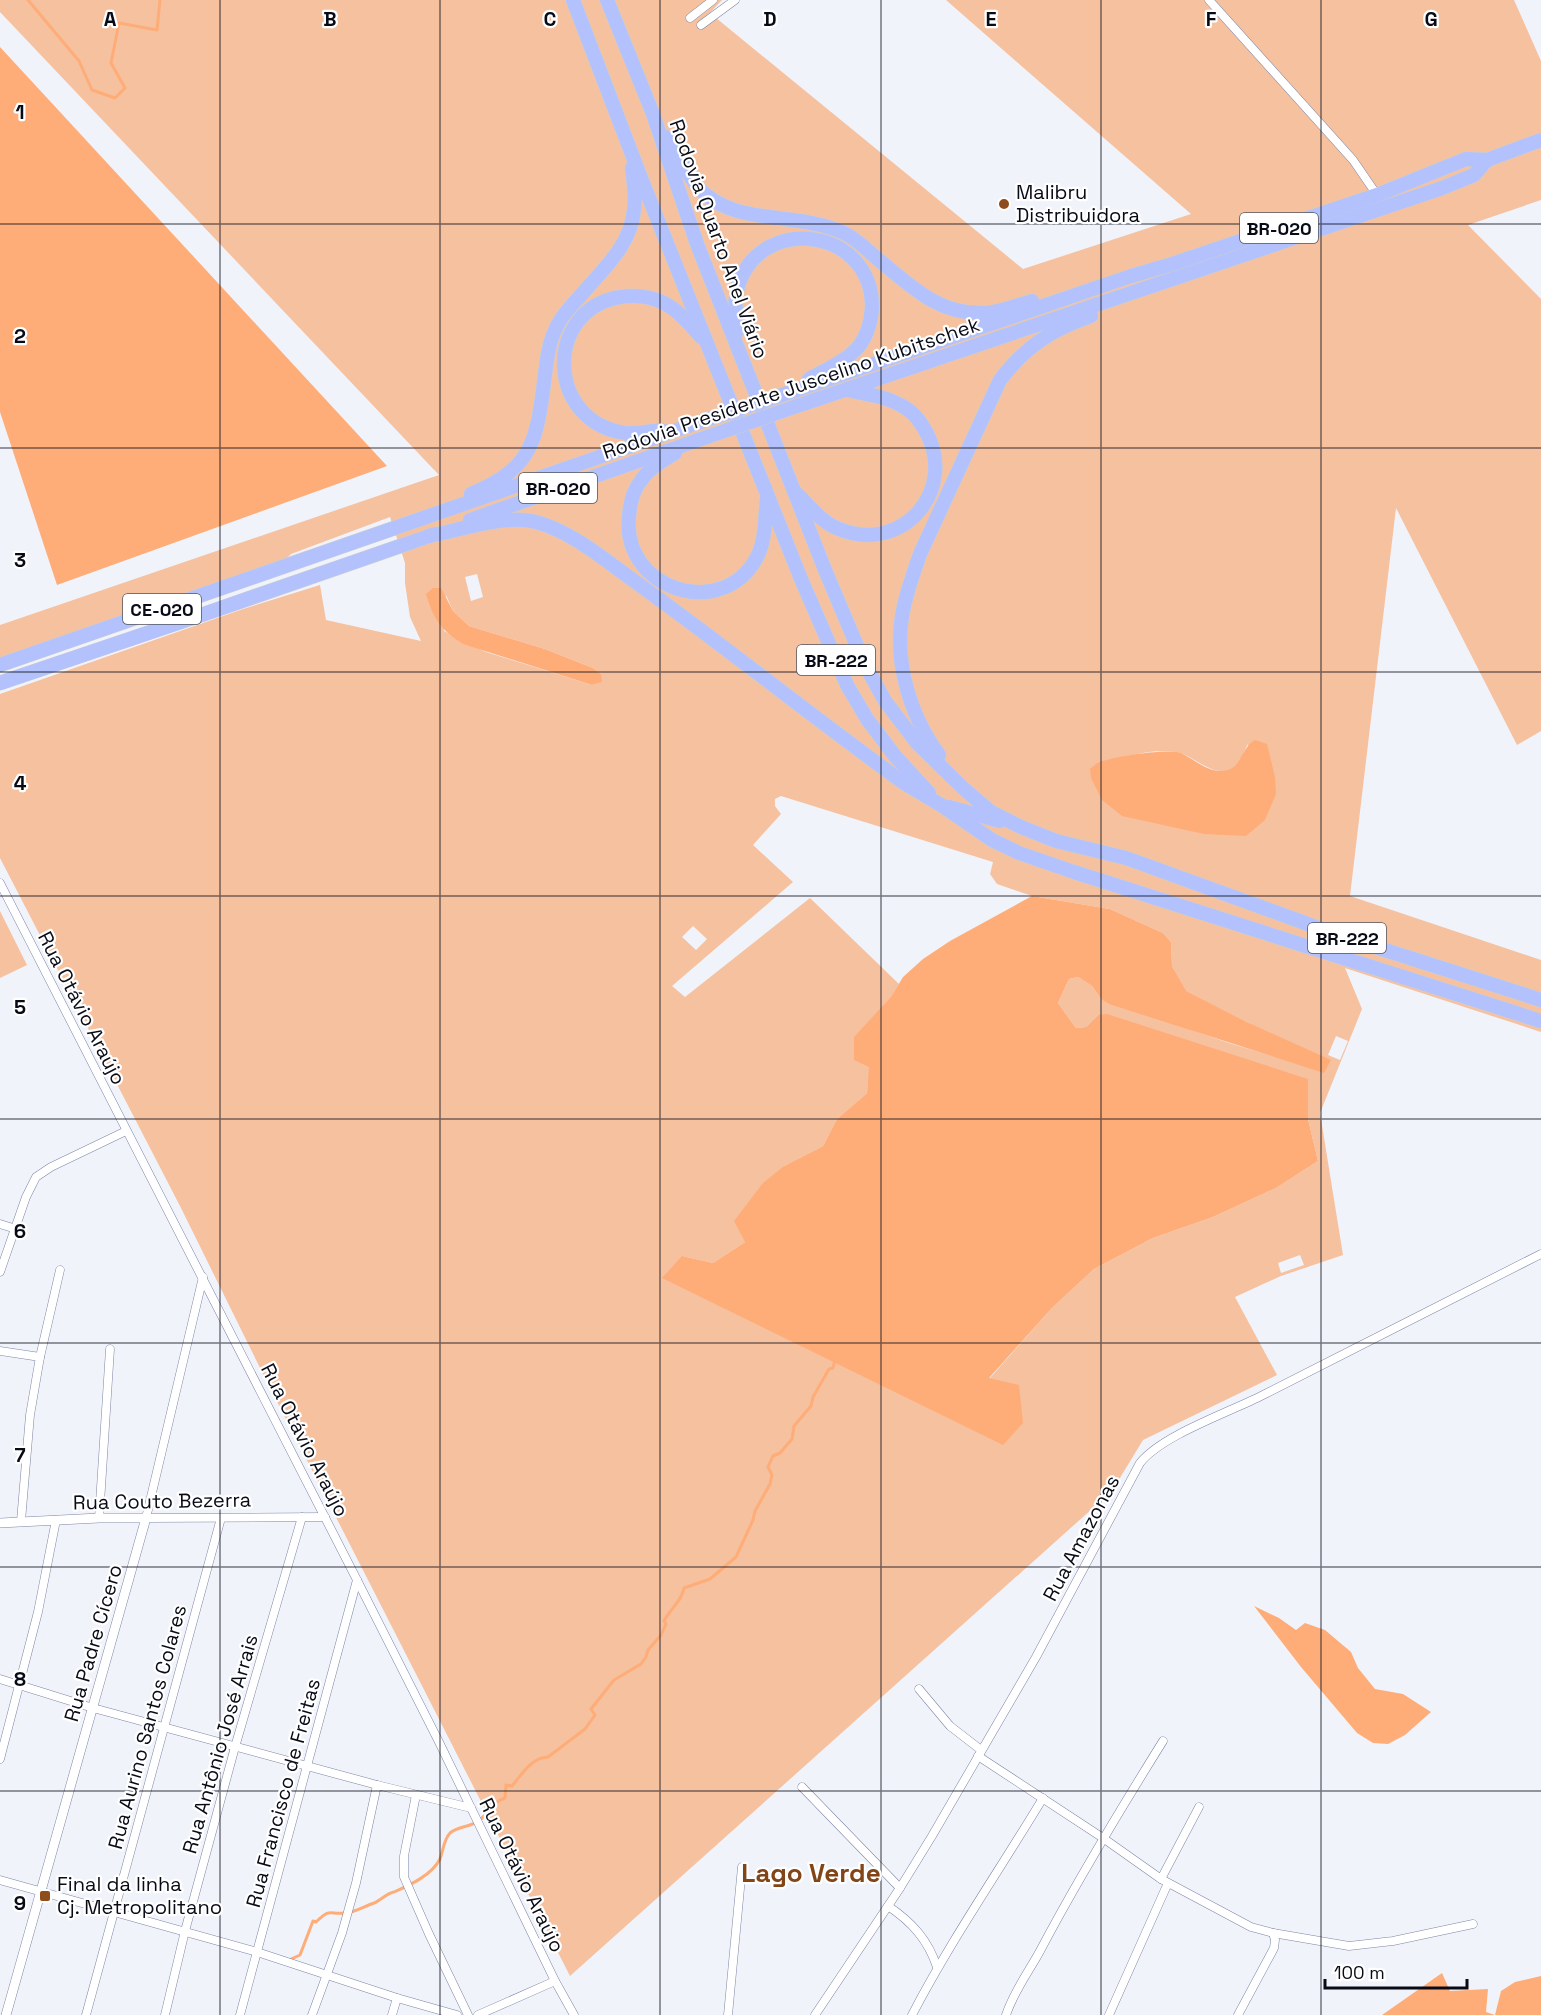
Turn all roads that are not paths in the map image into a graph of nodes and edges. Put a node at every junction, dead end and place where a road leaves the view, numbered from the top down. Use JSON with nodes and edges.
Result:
{"nodes":[{"id":1,"x":573,"y":0,"type":"edge"},
{"id":2,"x":607,"y":0,"type":"edge"},
{"id":3,"x":713,"y":0,"type":"edge"},
{"id":4,"x":735,"y":0,"type":"edge"},
{"id":5,"x":1209,"y":0,"type":"edge"},
{"id":6,"x":690,"y":18,"type":"dead end"},
{"id":7,"x":701,"y":25,"type":"dead end"},
{"id":8,"x":653,"y":114,"type":"junction"},
{"id":9,"x":1541,"y":140,"type":"edge"},
{"id":10,"x":631,"y":154,"type":"junction"},
{"id":11,"x":1487,"y":160,"type":"junction"},
{"id":12,"x":1377,"y":195,"type":"junction"},
{"id":13,"x":1133,"y":293,"type":"junction"},
{"id":14,"x":1070,"y":297,"type":"junction"},
{"id":15,"x":736,"y":343,"type":"junction"},
{"id":16,"x":709,"y":346,"type":"junction"},
{"id":17,"x":844,"y":389,"type":"junction"},
{"id":18,"x":796,"y":390,"type":"junction"},
{"id":19,"x":694,"y":424,"type":"junction"},
{"id":20,"x":695,"y":441,"type":"junction"},
{"id":21,"x":795,"y":492,"type":"junction"},
{"id":22,"x":767,"y":493,"type":"junction"},
{"id":23,"x":440,"y":513,"type":"junction"},
{"id":24,"x":429,"y":536,"type":"junction"},
{"id":25,"x":0,"y":665,"type":"edge"},
{"id":26,"x":0,"y":683,"type":"edge"},
{"id":27,"x":963,"y":788,"type":"junction"},
{"id":28,"x":941,"y":805,"type":"junction"},
{"id":29,"x":1020,"y":826,"type":"junction"},
{"id":30,"x":0,"y":883,"type":"edge"},
{"id":31,"x":1541,"y":1000,"type":"edge"},
{"id":32,"x":1541,"y":1020,"type":"edge"},
{"id":33,"x":126,"y":1131,"type":"junction"},
{"id":34,"x":0,"y":1224,"type":"edge"},
{"id":35,"x":16,"y":1229,"type":"junction"},
{"id":36,"x":1541,"y":1254,"type":"edge"},
{"id":37,"x":60,"y":1270,"type":"dead end"},
{"id":38,"x":0,"y":1272,"type":"edge"},
{"id":39,"x":203,"y":1277,"type":"junction"},
{"id":40,"x":110,"y":1349,"type":"dead end"},
{"id":41,"x":0,"y":1351,"type":"edge"},
{"id":42,"x":40,"y":1357,"type":"junction"},
{"id":43,"x":302,"y":1517,"type":"junction"},
{"id":44,"x":325,"y":1517,"type":"junction"},
{"id":45,"x":99,"y":1518,"type":"junction"},
{"id":46,"x":146,"y":1518,"type":"junction"},
{"id":47,"x":221,"y":1518,"type":"junction"},
{"id":48,"x":21,"y":1521,"type":"junction"},
{"id":49,"x":56,"y":1521,"type":"junction"},
{"id":50,"x":0,"y":1523,"type":"edge"},
{"id":51,"x":357,"y":1580,"type":"junction"},
{"id":52,"x":0,"y":1679,"type":"edge"},
{"id":53,"x":19,"y":1685,"type":"junction"},
{"id":54,"x":919,"y":1689,"type":"dead end"},
{"id":55,"x":93,"y":1708,"type":"junction"},
{"id":56,"x":165,"y":1728,"type":"junction"},
{"id":57,"x":1163,"y":1741,"type":"dead end"},
{"id":58,"x":235,"y":1747,"type":"junction"},
{"id":59,"x":979,"y":1753,"type":"junction"},
{"id":60,"x":0,"y":1759,"type":"edge"},
{"id":61,"x":308,"y":1767,"type":"junction"},
{"id":62,"x":377,"y":1785,"type":"junction"},
{"id":63,"x":802,"y":1787,"type":"dead end"},
{"id":64,"x":416,"y":1796,"type":"junction"},
{"id":65,"x":1043,"y":1798,"type":"junction"},
{"id":66,"x":1199,"y":1807,"type":"dead end"},
{"id":67,"x":471,"y":1808,"type":"junction"},
{"id":68,"x":1103,"y":1838,"type":"junction"},
{"id":69,"x":742,"y":1867,"type":"dead end"},
{"id":70,"x":0,"y":1880,"type":"edge"},
{"id":71,"x":1164,"y":1881,"type":"junction"},
{"id":72,"x":900,"y":1888,"type":"junction"},
{"id":73,"x":41,"y":1891,"type":"junction"},
{"id":74,"x":888,"y":1906,"type":"junction"},
{"id":75,"x":114,"y":1912,"type":"junction"},
{"id":76,"x":1473,"y":1924,"type":"dead end"},
{"id":77,"x":185,"y":1931,"type":"junction"},
{"id":78,"x":1273,"y":1933,"type":"junction"},
{"id":79,"x":257,"y":1952,"type":"junction"},
{"id":80,"x":937,"y":1967,"type":"junction"},
{"id":81,"x":326,"y":1975,"type":"junction"},
{"id":82,"x":555,"y":1981,"type":"junction"},
{"id":83,"x":397,"y":1998,"type":"junction"},
{"id":84,"x":6,"y":2015,"type":"edge"},
{"id":85,"x":86,"y":2015,"type":"edge"},
{"id":86,"x":165,"y":2015,"type":"edge"},
{"id":87,"x":240,"y":2015,"type":"edge"},
{"id":88,"x":312,"y":2015,"type":"edge"},
{"id":89,"x":392,"y":2015,"type":"edge"},
{"id":90,"x":457,"y":2015,"type":"edge"},
{"id":91,"x":468,"y":2015,"type":"edge"},
{"id":92,"x":478,"y":2015,"type":"edge"},
{"id":93,"x":574,"y":2015,"type":"edge"},
{"id":94,"x":728,"y":2015,"type":"edge"},
{"id":95,"x":815,"y":2015,"type":"edge"},
{"id":96,"x":912,"y":2015,"type":"edge"},
{"id":97,"x":1006,"y":2015,"type":"edge"},
{"id":98,"x":1109,"y":2015,"type":"edge"},
{"id":99,"x":1238,"y":2015,"type":"edge"}],
"edges":[{"from":1,"to":10,"type":"highway"},
{"from":2,"to":8,"type":"highway","name":"Rodovia Quarto Anel Viário"},
{"from":3,"to":6,"type":"street"},
{"from":4,"to":7,"type":"street"},
{"from":5,"to":12,"type":"street"},
{"from":8,"to":14,"type":"highway"},
{"from":8,"to":15,"type":"highway","name":"Rodovia Quarto Anel Viário"},
{"from":9,"to":11,"type":"highway","name":"Rodovia Presidente Juscelino Kubitschek","number":"BR-020"},
{"from":10,"to":16,"type":"highway"},
{"from":10,"to":23,"type":"highway"},
{"from":11,"to":12,"type":"highway","name":"Rodovia Presidente Juscelino Kubitschek","number":"BR-020"},
{"from":11,"to":13,"type":"highway","name":"Rodovia Presidente Juscelino Kubitschek","number":"BR-020"},
{"from":12,"to":14,"type":"highway","name":"Rodovia Presidente Juscelino Kubitschek","number":"BR-020"},
{"from":13,"to":17,"type":"highway","name":"Rodovia Presidente Juscelino Kubitschek","number":"BR-020"},
{"from":13,"to":27,"type":"highway"},
{"from":14,"to":18,"type":"highway","name":"Rodovia Presidente Juscelino Kubitschek","number":"BR-020"},
{"from":15,"to":18,"type":"highway"},
{"from":15,"to":21,"type":"highway","name":"Rodovia Quarto Anel Viário"},
{"from":16,"to":19,"type":"highway"},
{"from":16,"to":22,"type":"highway","number":"BR-222"},
{"from":17,"to":20,"type":"highway","name":"Rodovia Presidente Juscelino Kubitschek","number":"BR-020","bridge":true},
{"from":17,"to":21,"type":"highway"},
{"from":18,"to":19,"type":"highway","name":"Rodovia Presidente Juscelino Kubitschek","number":"BR-020","bridge":true},
{"from":19,"to":23,"type":"highway","name":"Rodovia Presidente Juscelino Kubitschek","number":"BR-020"},
{"from":20,"to":22,"type":"highway"},
{"from":20,"to":24,"type":"highway","name":"Rodovia Presidente Juscelino Kubitschek","number":"BR-020"},
{"from":21,"to":27,"type":"highway","number":"BR-222"},
{"from":22,"to":28,"type":"highway","number":"BR-222"},
{"from":23,"to":25,"type":"highway","name":"Rodovia Presidente Juscelino Kubitschek","number":"CE-020"},
{"from":24,"to":26,"type":"highway","name":"Rodovia Presidente Juscelino Kubitschek","number":"CE-020"},
{"from":24,"to":28,"type":"highway"},
{"from":27,"to":29,"type":"highway","number":"BR-222"},
{"from":28,"to":29,"type":"highway"},
{"from":28,"to":32,"type":"highway","number":"BR-222"},
{"from":29,"to":31,"type":"highway","number":"BR-222"},
{"from":30,"to":33,"type":"street","name":"Rua Otávio Araújo"},
{"from":33,"to":35,"type":"street"},
{"from":33,"to":39,"type":"street","name":"Rua Otávio Araújo"},
{"from":34,"to":35,"type":"street"},
{"from":35,"to":38,"type":"street"},
{"from":36,"to":59,"type":"street","name":"Rua Amazonas"},
{"from":37,"to":42,"type":"street"},
{"from":39,"to":44,"type":"street","name":"Rua Otávio Araújo"},
{"from":39,"to":46,"type":"street","name":"Rua Padre Cícero"},
{"from":40,"to":45,"type":"street"},
{"from":41,"to":42,"type":"street"},
{"from":42,"to":48,"type":"street"},
{"from":43,"to":44,"type":"street","name":"Rua Couto Bezerra"},
{"from":43,"to":47,"type":"street","name":"Rua Couto Bezerra"},
{"from":43,"to":58,"type":"street","name":"Rua Antônio José Arrais"},
{"from":44,"to":51,"type":"street","name":"Rua Otávio Araújo"},
{"from":45,"to":46,"type":"street","name":"Rua Couto Bezerra"},
{"from":45,"to":49,"type":"street","name":"Rua Couto Bezerra"},
{"from":46,"to":47,"type":"street","name":"Rua Couto Bezerra"},
{"from":46,"to":55,"type":"street","name":"Rua Padre Cícero"},
{"from":47,"to":56,"type":"street","name":"Rua Aurino Santos Colares"},
{"from":48,"to":49,"type":"street","name":"Rua Couto Bezerra"},
{"from":48,"to":50,"type":"street","name":"Rua Couto Bezerra"},
{"from":49,"to":53,"type":"street"},
{"from":51,"to":61,"type":"street","name":"Rua Francisco de Freitas"},
{"from":51,"to":67,"type":"street","name":"Rua Otávio Araújo"},
{"from":52,"to":53,"type":"street"},
{"from":53,"to":55,"type":"street"},
{"from":53,"to":60,"type":"street"},
{"from":54,"to":59,"type":"street"},
{"from":55,"to":56,"type":"street"},
{"from":55,"to":73,"type":"street","name":"Rua Padre Cícero"},
{"from":56,"to":58,"type":"street"},
{"from":56,"to":75,"type":"street","name":"Rua Aurino Santos Colares"},
{"from":57,"to":68,"type":"street"},
{"from":58,"to":61,"type":"street"},
{"from":58,"to":77,"type":"street","name":"Rua Antônio José Arrais"},
{"from":59,"to":65,"type":"street"},
{"from":59,"to":72,"type":"street","name":"Rua Amazonas"},
{"from":61,"to":62,"type":"street"},
{"from":61,"to":79,"type":"street","name":"Rua Francisco de Freitas"},
{"from":62,"to":64,"type":"street"},
{"from":62,"to":81,"type":"street"},
{"from":63,"to":72,"type":"street"},
{"from":64,"to":67,"type":"street"},
{"from":64,"to":91,"type":"street"},
{"from":65,"to":68,"type":"street"},
{"from":65,"to":80,"type":"street"},
{"from":66,"to":71,"type":"street"},
{"from":67,"to":82,"type":"street","name":"Rua Otávio Araújo"},
{"from":68,"to":71,"type":"street"},
{"from":68,"to":97,"type":"street"},
{"from":69,"to":94,"type":"street"},
{"from":70,"to":73,"type":"street"},
{"from":71,"to":78,"type":"street"},
{"from":71,"to":98,"type":"street"},
{"from":72,"to":74,"type":"street","name":"Rua Amazonas"},
{"from":73,"to":75,"type":"street"},
{"from":73,"to":84,"type":"street","name":"Rua Padre Cícero"},
{"from":74,"to":80,"type":"street"},
{"from":74,"to":95,"type":"street","name":"Rua Amazonas"},
{"from":75,"to":77,"type":"street"},
{"from":75,"to":85,"type":"street","name":"Rua Aurino Santos Colares"},
{"from":76,"to":78,"type":"street"},
{"from":77,"to":79,"type":"street"},
{"from":77,"to":86,"type":"street","name":"Rua Antônio José Arrais"},
{"from":78,"to":99,"type":"street"},
{"from":79,"to":81,"type":"street"},
{"from":79,"to":87,"type":"street","name":"Rua Francisco de Freitas"},
{"from":80,"to":96,"type":"street"},
{"from":81,"to":83,"type":"street"},
{"from":81,"to":88,"type":"street"},
{"from":82,"to":92,"type":"street"},
{"from":82,"to":93,"type":"street","name":"Rua Otávio Araújo"},
{"from":83,"to":89,"type":"street"},
{"from":83,"to":90,"type":"street"}]}
